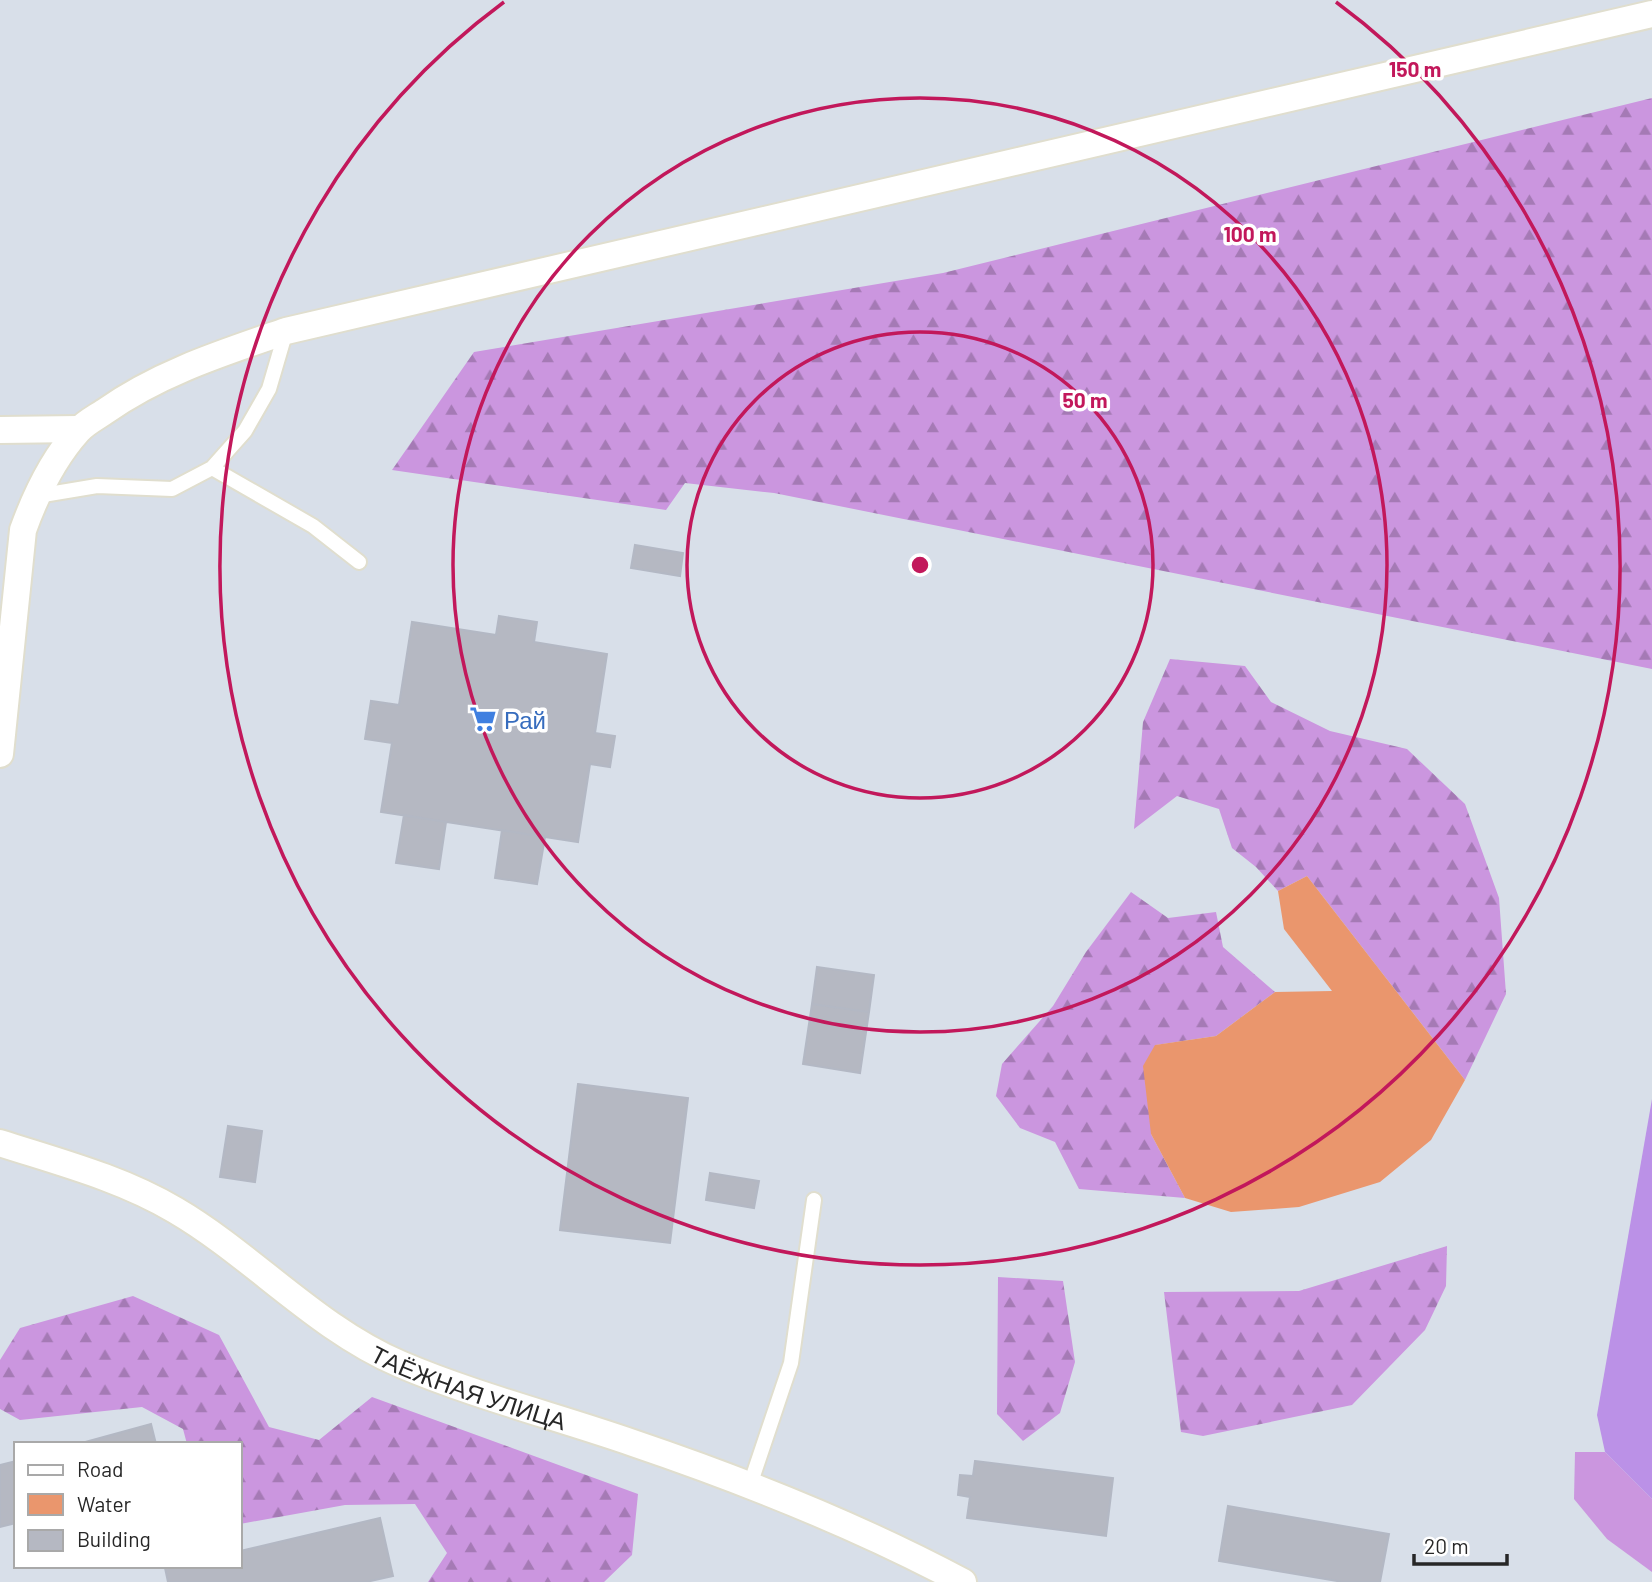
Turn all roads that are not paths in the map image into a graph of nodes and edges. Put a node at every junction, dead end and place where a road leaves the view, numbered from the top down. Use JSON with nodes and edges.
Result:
{"nodes":[{"id":1,"x":1652,"y":14,"type":"edge"},
{"id":2,"x":286,"y":331,"type":"junction"},
{"id":3,"x":79,"y":429,"type":"junction"},
{"id":4,"x":0,"y":430,"type":"edge"},
{"id":5,"x":212,"y":468,"type":"junction"},
{"id":6,"x":35,"y":496,"type":"junction"},
{"id":7,"x":359,"y":562,"type":"dead end"},
{"id":8,"x":0,"y":754,"type":"edge"},
{"id":9,"x":0,"y":1143,"type":"edge"},
{"id":10,"x":814,"y":1200,"type":"dead end"},
{"id":11,"x":750,"y":1485,"type":"junction"},
{"id":12,"x":938,"y":1576,"type":"edge"},
{"id":13,"x":963,"y":1582,"type":"edge"}],
"edges":[{"from":1,"to":2,"type":"street"},
{"from":2,"to":3,"type":"street"},
{"from":2,"to":5,"type":"lane"},
{"from":3,"to":4,"type":"street"},
{"from":3,"to":6,"type":"street"},
{"from":5,"to":6,"type":"lane"},
{"from":5,"to":7,"type":"lane"},
{"from":6,"to":8,"type":"street"},
{"from":9,"to":11,"type":"street","name":"ТАЁЖНАЯ УЛИЦА"},
{"from":10,"to":11,"type":"lane"},
{"from":11,"to":12,"type":"street","name":"ТАЁЖНАЯ УЛИЦА"},
{"from":12,"to":13,"type":"street","name":"ТАЁЖНАЯ УЛИЦА"}]}
